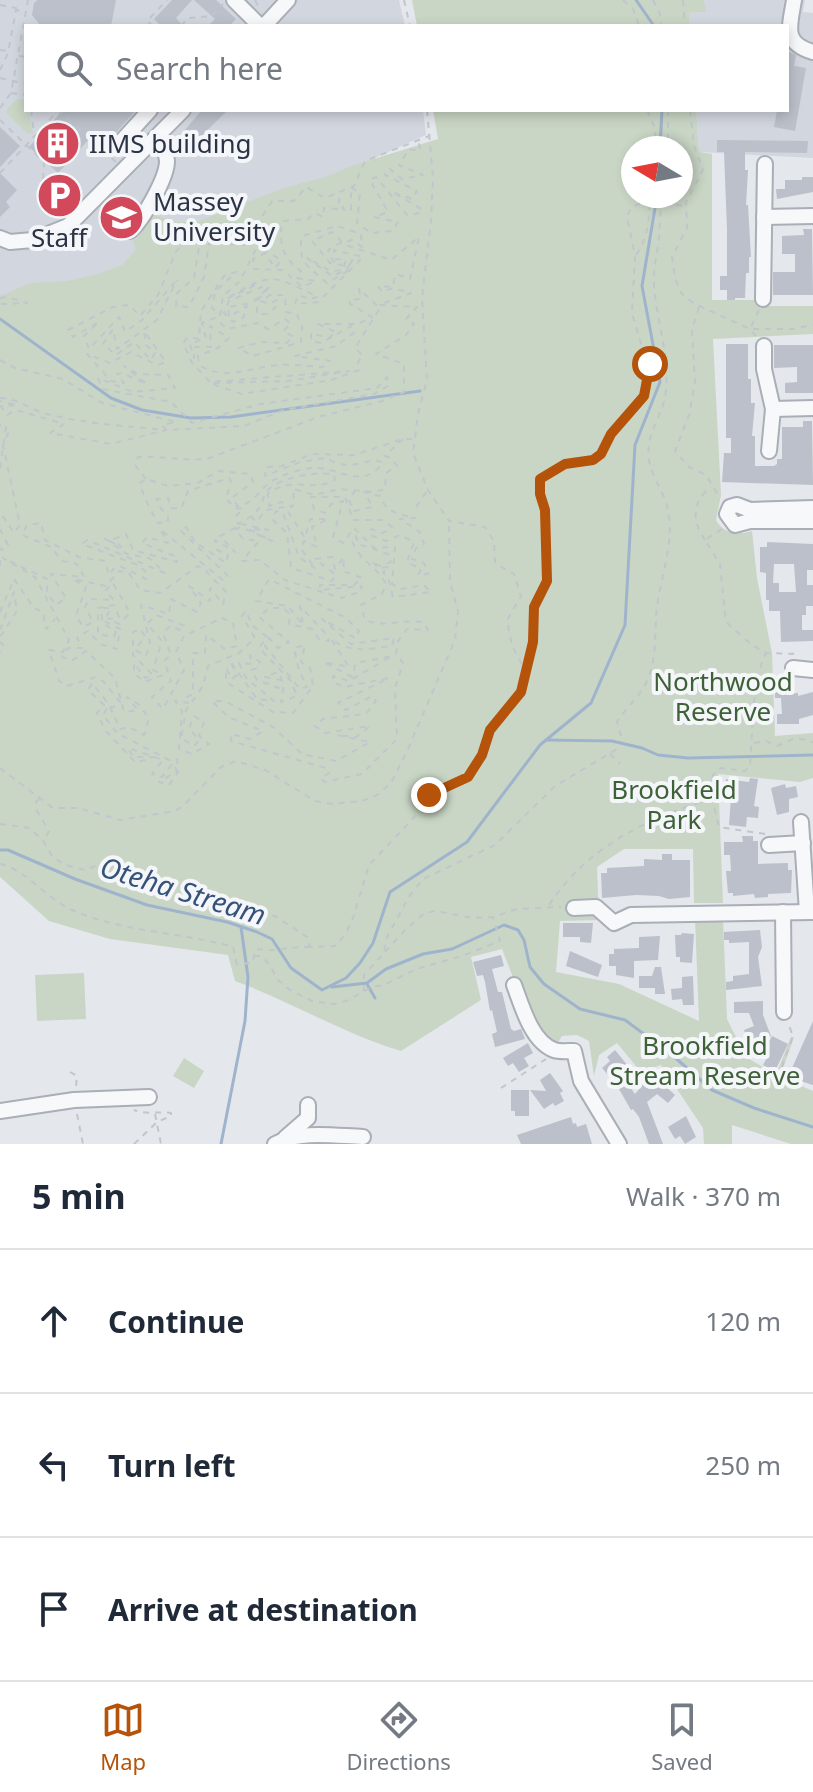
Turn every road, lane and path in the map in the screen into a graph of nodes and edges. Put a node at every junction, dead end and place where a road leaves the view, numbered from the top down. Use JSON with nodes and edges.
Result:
{"nodes":[{"id":1,"x":28,"y":0,"type":"edge"},
{"id":2,"x":167,"y":0,"type":"edge"},
{"id":3,"x":227,"y":0,"type":"edge"},
{"id":4,"x":234,"y":0,"type":"edge"},
{"id":5,"x":288,"y":0,"type":"edge"},
{"id":6,"x":404,"y":0,"type":"edge"},
{"id":7,"x":623,"y":0,"type":"edge"},
{"id":8,"x":653,"y":0,"type":"edge"},
{"id":9,"x":683,"y":0,"type":"edge"},
{"id":10,"x":794,"y":0,"type":"edge"},
{"id":11,"x":0,"y":5,"type":"edge"},
{"id":12,"x":16,"y":10,"type":"junction"},
{"id":13,"x":26,"y":12,"type":"junction"},
{"id":14,"x":147,"y":21,"type":"junction"},
{"id":15,"x":144,"y":24,"type":"edge"},
{"id":16,"x":151,"y":24,"type":"edge"},
{"id":17,"x":183,"y":24,"type":"edge"},
{"id":18,"x":260,"y":24,"type":"edge"},
{"id":19,"x":264,"y":24,"type":"edge"},
{"id":20,"x":410,"y":24,"type":"edge"},
{"id":21,"x":638,"y":24,"type":"edge"},
{"id":22,"x":661,"y":24,"type":"edge"},
{"id":23,"x":685,"y":24,"type":"edge"},
{"id":24,"x":0,"y":50,"type":"edge"},
{"id":25,"x":9,"y":51,"type":"junction"},
{"id":26,"x":813,"y":52,"type":"edge"},
{"id":27,"x":18,"y":55,"type":"junction"},
{"id":28,"x":24,"y":56,"type":"edge"},
{"id":29,"x":0,"y":70,"type":"edge"},
{"id":30,"x":0,"y":78,"type":"edge"},
{"id":31,"x":13,"y":81,"type":"junction"},
{"id":32,"x":24,"y":84,"type":"edge"},
{"id":33,"x":11,"y":93,"type":"junction"},
{"id":34,"x":24,"y":95,"type":"edge"},
{"id":35,"x":0,"y":108,"type":"edge"},
{"id":36,"x":31,"y":112,"type":"edge"},
{"id":37,"x":56,"y":112,"type":"edge"},
{"id":38,"x":60,"y":112,"type":"edge"},
{"id":39,"x":147,"y":112,"type":"edge"},
{"id":40,"x":150,"y":112,"type":"edge"},
{"id":41,"x":181,"y":112,"type":"edge"},
{"id":42,"x":427,"y":112,"type":"edge"},
{"id":43,"x":648,"y":112,"type":"edge"},
{"id":44,"x":668,"y":112,"type":"edge"},
{"id":45,"x":690,"y":112,"type":"edge"},
{"id":46,"x":0,"y":120,"type":"edge"},
{"id":47,"x":164,"y":131,"type":"junction"},
{"id":48,"x":34,"y":135,"type":"junction"},
{"id":49,"x":429,"y":136,"type":"junction"},
{"id":50,"x":655,"y":136,"type":"edge"},
{"id":51,"x":668,"y":136,"type":"edge"},
{"id":52,"x":693,"y":136,"type":"edge"},
{"id":53,"x":693,"y":137,"type":"edge"},
{"id":54,"x":419,"y":142,"type":"junction"},
{"id":55,"x":119,"y":144,"type":"dead end"},
{"id":56,"x":26,"y":145,"type":"junction"},
{"id":57,"x":765,"y":164,"type":"dead end"},
{"id":58,"x":124,"y":169,"type":"junction"},
{"id":59,"x":0,"y":173,"type":"edge"},
{"id":60,"x":43,"y":180,"type":"dead end"},
{"id":61,"x":693,"y":190,"type":"edge"},
{"id":62,"x":631,"y":208,"type":"edge"},
{"id":63,"x":649,"y":208,"type":"edge"},
{"id":64,"x":661,"y":208,"type":"edge"},
{"id":65,"x":685,"y":208,"type":"edge"},
{"id":66,"x":813,"y":216,"type":"edge"},
{"id":67,"x":764,"y":217,"type":"junction"},
{"id":68,"x":130,"y":231,"type":"dead end"},
{"id":69,"x":429,"y":235,"type":"junction"},
{"id":70,"x":419,"y":237,"type":"junction"},
{"id":71,"x":5,"y":240,"type":"edge"},
{"id":72,"x":635,"y":256,"type":"junction"},
{"id":73,"x":0,"y":298,"type":"edge"},
{"id":74,"x":761,"y":300,"type":"joint"},
{"id":75,"x":0,"y":304,"type":"edge"},
{"id":76,"x":700,"y":306,"type":"junction"},
{"id":77,"x":813,"y":325,"type":"edge"},
{"id":78,"x":750,"y":329,"type":"junction"},
{"id":79,"x":764,"y":346,"type":"joint"},
{"id":80,"x":0,"y":360,"type":"edge"},
{"id":81,"x":0,"y":399,"type":"edge"},
{"id":82,"x":813,"y":408,"type":"edge"},
{"id":83,"x":773,"y":409,"type":"junction"},
{"id":84,"x":166,"y":430,"type":"junction"},
{"id":85,"x":403,"y":439,"type":"junction"},
{"id":86,"x":413,"y":439,"type":"junction"},
{"id":87,"x":769,"y":451,"type":"dead end"},
{"id":88,"x":0,"y":468,"type":"edge"},
{"id":89,"x":146,"y":479,"type":"junction"},
{"id":90,"x":711,"y":486,"type":"junction"},
{"id":91,"x":356,"y":489,"type":"junction"},
{"id":92,"x":428,"y":490,"type":"junction"},
{"id":93,"x":416,"y":507,"type":"dead end"},
{"id":94,"x":730,"y":507,"type":"junction"},
{"id":95,"x":813,"y":508,"type":"edge"},
{"id":96,"x":0,"y":512,"type":"edge"},
{"id":97,"x":251,"y":516,"type":"junction"},
{"id":98,"x":449,"y":521,"type":"junction"},
{"id":99,"x":813,"y":521,"type":"edge"},
{"id":100,"x":731,"y":523,"type":"junction"},
{"id":101,"x":0,"y":529,"type":"edge"},
{"id":102,"x":705,"y":540,"type":"junction"},
{"id":103,"x":0,"y":548,"type":"edge"},
{"id":104,"x":0,"y":560,"type":"edge"},
{"id":105,"x":0,"y":566,"type":"edge"},
{"id":106,"x":0,"y":612,"type":"edge"},
{"id":107,"x":56,"y":618,"type":"junction"},
{"id":108,"x":0,"y":630,"type":"edge"},
{"id":109,"x":0,"y":637,"type":"edge"},
{"id":110,"x":0,"y":642,"type":"edge"},
{"id":111,"x":0,"y":653,"type":"edge"},
{"id":112,"x":766,"y":653,"type":"junction"},
{"id":113,"x":796,"y":661,"type":"joint"},
{"id":114,"x":813,"y":670,"type":"edge"},
{"id":115,"x":525,"y":671,"type":"junction"},
{"id":116,"x":621,"y":736,"type":"dead end"},
{"id":117,"x":813,"y":742,"type":"edge"},
{"id":118,"x":751,"y":745,"type":"junction"},
{"id":119,"x":617,"y":749,"type":"dead end"},
{"id":120,"x":609,"y":753,"type":"junction"},
{"id":121,"x":620,"y":764,"type":"dead end"},
{"id":122,"x":0,"y":768,"type":"edge"},
{"id":123,"x":40,"y":798,"type":"junction"},
{"id":124,"x":712,"y":799,"type":"junction"},
{"id":125,"x":801,"y":822,"type":"dead end"},
{"id":126,"x":0,"y":824,"type":"edge"},
{"id":127,"x":44,"y":842,"type":"junction"},
{"id":128,"x":803,"y":843,"type":"junction"},
{"id":129,"x":770,"y":844,"type":"joint"},
{"id":130,"x":0,"y":864,"type":"edge"},
{"id":131,"x":548,"y":906,"type":"junction"},
{"id":132,"x":574,"y":908,"type":"joint"},
{"id":133,"x":783,"y":912,"type":"junction"},
{"id":134,"x":810,"y":912,"type":"edge"},
{"id":135,"x":494,"y":919,"type":"junction"},
{"id":136,"x":310,"y":947,"type":"junction"},
{"id":137,"x":384,"y":953,"type":"junction"},
{"id":138,"x":252,"y":956,"type":"junction"},
{"id":139,"x":514,"y":985,"type":"dead end"},
{"id":140,"x":364,"y":987,"type":"junction"},
{"id":141,"x":785,"y":1014,"type":"joint"},
{"id":142,"x":549,"y":1057,"type":"dead end"},
{"id":143,"x":778,"y":1078,"type":"dead end"},
{"id":144,"x":501,"y":1088,"type":"dead end"},
{"id":145,"x":149,"y":1097,"type":"dead end"},
{"id":146,"x":308,"y":1105,"type":"dead end"},
{"id":147,"x":75,"y":1108,"type":"dead end"},
{"id":148,"x":129,"y":1108,"type":"dead end"},
{"id":149,"x":0,"y":1111,"type":"edge"},
{"id":150,"x":154,"y":1113,"type":"junction"},
{"id":151,"x":157,"y":1122,"type":"junction"},
{"id":152,"x":363,"y":1137,"type":"dead end"},
{"id":153,"x":280,"y":1141,"type":"edge"},
{"id":154,"x":83,"y":1144,"type":"edge"},
{"id":155,"x":134,"y":1144,"type":"edge"},
{"id":156,"x":161,"y":1144,"type":"edge"},
{"id":157,"x":619,"y":1144,"type":"edge"}],
"edges":[{"from":1,"to":13,"type":"path"},
{"from":2,"to":14,"type":"path"},
{"from":3,"to":17,"type":"path"},
{"from":4,"to":18,"type":"street"},
{"from":5,"to":19,"type":"street"},
{"from":6,"to":20,"type":"path"},
{"from":7,"to":21,"type":"path"},
{"from":8,"to":22,"type":"path"},
{"from":9,"to":23,"type":"path"},
{"from":10,"to":26,"type":"street"},
{"from":11,"to":12,"type":"path"},
{"from":12,"to":13,"type":"path"},
{"from":12,"to":25,"type":"path"},
{"from":13,"to":27,"type":"path"},
{"from":14,"to":15,"type":"path"},
{"from":14,"to":16,"type":"path"},
{"from":24,"to":25,"type":"path"},
{"from":25,"to":29,"type":"path"},
{"from":27,"to":28,"type":"path"},
{"from":27,"to":31,"type":"path"},
{"from":30,"to":31,"type":"path"},
{"from":31,"to":32,"type":"path"},
{"from":31,"to":33,"type":"path"},
{"from":33,"to":34,"type":"path"},
{"from":33,"to":35,"type":"path"},
{"from":36,"to":48,"type":"path"},
{"from":37,"to":48,"type":"path"},
{"from":38,"to":58,"type":"path"},
{"from":39,"to":55,"type":"street"},
{"from":40,"to":47,"type":"street"},
{"from":41,"to":47,"type":"street"},
{"from":42,"to":49,"type":"path"},
{"from":43,"to":50,"type":"path"},
{"from":44,"to":51,"type":"path"},
{"from":45,"to":52,"type":"path"},
{"from":46,"to":56,"type":"path"},
{"from":47,"to":58,"type":"street"},
{"from":47,"to":68,"type":"street"},
{"from":48,"to":56,"type":"path"},
{"from":49,"to":54,"type":"path"},
{"from":49,"to":69,"type":"path"},
{"from":53,"to":61,"type":"path"},
{"from":54,"to":70,"type":"path"},
{"from":54,"to":84,"type":"path"},
{"from":56,"to":59,"type":"path"},
{"from":56,"to":60,"type":"path"},
{"from":57,"to":67,"type":"street"},
{"from":58,"to":71,"type":"street"},
{"from":62,"to":72,"type":"path","bridge":true},
{"from":63,"to":72,"type":"path"},
{"from":64,"to":116,"type":"path"},
{"from":65,"to":76,"type":"path"},
{"from":66,"to":67,"type":"street"},
{"from":67,"to":74,"type":"street"},
{"from":69,"to":70,"type":"path"},
{"from":69,"to":86,"type":"path"},
{"from":70,"to":89,"type":"path"},
{"from":72,"to":115,"type":"path"},
{"from":73,"to":75,"type":"path"},
{"from":74,"to":78,"type":"path"},
{"from":76,"to":78,"type":"path"},
{"from":76,"to":90,"type":"path"},
{"from":77,"to":78,"type":"path"},
{"from":78,"to":79,"type":"path"},
{"from":79,"to":83,"type":"street"},
{"from":80,"to":84,"type":"path"},
{"from":81,"to":84,"type":"path"},
{"from":81,"to":84,"type":"path"},
{"from":82,"to":83,"type":"street"},
{"from":83,"to":87,"type":"street"},
{"from":85,"to":86,"type":"path"},
{"from":85,"to":89,"type":"path"},
{"from":85,"to":91,"type":"path"},
{"from":86,"to":92,"type":"path"},
{"from":88,"to":96,"type":"path"},
{"from":89,"to":97,"type":"path"},
{"from":90,"to":94,"type":"path"},
{"from":90,"to":102,"type":"path"},
{"from":91,"to":97,"type":"path"},
{"from":91,"to":107,"type":"path"},
{"from":92,"to":93,"type":"path"},
{"from":92,"to":98,"type":"path"},
{"from":94,"to":95,"type":"street"},
{"from":94,"to":100,"type":"street"},
{"from":97,"to":107,"type":"path"},
{"from":98,"to":115,"type":"path"},
{"from":98,"to":123,"type":"path"},
{"from":99,"to":100,"type":"street"},
{"from":100,"to":102,"type":"path"},
{"from":101,"to":103,"type":"path"},
{"from":102,"to":112,"type":"path"},
{"from":104,"to":105,"type":"path"},
{"from":106,"to":107,"type":"path"},
{"from":108,"to":109,"type":"path"},
{"from":110,"to":111,"type":"path"},
{"from":112,"to":113,"type":"path"},
{"from":112,"to":118,"type":"path"},
{"from":113,"to":114,"type":"street"},
{"from":115,"to":136,"type":"path"},
{"from":117,"to":118,"type":"path"},
{"from":118,"to":124,"type":"path"},
{"from":119,"to":120,"type":"path"},
{"from":120,"to":121,"type":"path"},
{"from":120,"to":137,"type":"path"},
{"from":122,"to":123,"type":"path"},
{"from":123,"to":127,"type":"path"},
{"from":124,"to":129,"type":"path"},
{"from":124,"to":131,"type":"path"},
{"from":125,"to":128,"type":"street"},
{"from":126,"to":127,"type":"path"},
{"from":127,"to":136,"type":"path"},
{"from":128,"to":129,"type":"street"},
{"from":128,"to":134,"type":"street"},
{"from":130,"to":138,"type":"path"},
{"from":131,"to":132,"type":"path"},
{"from":131,"to":135,"type":"path"},
{"from":132,"to":133,"type":"street"},
{"from":133,"to":134,"type":"street"},
{"from":133,"to":141,"type":"street"},
{"from":135,"to":137,"type":"path"},
{"from":135,"to":140,"type":"path"},
{"from":136,"to":138,"type":"path"},
{"from":137,"to":140,"type":"path"},
{"from":138,"to":140,"type":"path"},
{"from":139,"to":157,"type":"street"},
{"from":141,"to":143,"type":"path"},
{"from":142,"to":144,"type":"path"},
{"from":145,"to":149,"type":"street"},
{"from":146,"to":153,"type":"street"},
{"from":147,"to":154,"type":"path"},
{"from":148,"to":150,"type":"path"},
{"from":150,"to":151,"type":"path"},
{"from":150,"to":151,"type":"path"},
{"from":151,"to":155,"type":"path"},
{"from":151,"to":156,"type":"path"},
{"from":152,"to":153,"type":"street"}]}
